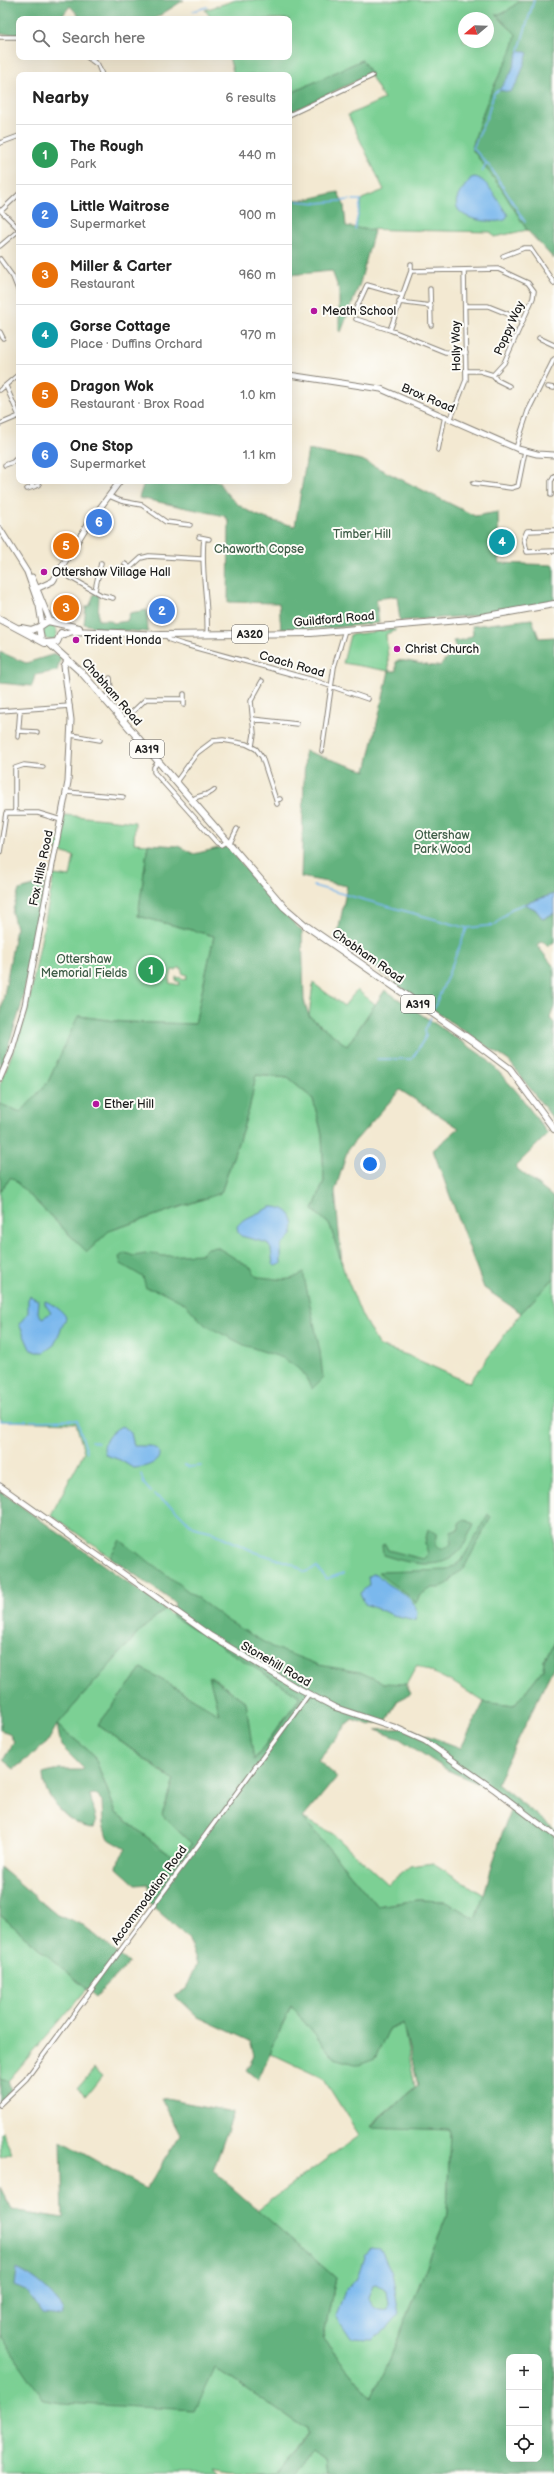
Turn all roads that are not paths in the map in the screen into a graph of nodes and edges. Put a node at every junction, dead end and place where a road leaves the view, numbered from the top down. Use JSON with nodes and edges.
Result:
{"nodes":[{"id":1,"x":16,"y":37,"type":"edge"},
{"id":2,"x":0,"y":38,"type":"edge"},
{"id":3,"x":91,"y":60,"type":"edge"},
{"id":4,"x":101,"y":72,"type":"edge"},
{"id":5,"x":372,"y":76,"type":"dead end"},
{"id":6,"x":292,"y":114,"type":"edge"},
{"id":7,"x":16,"y":137,"type":"edge"},
{"id":8,"x":0,"y":143,"type":"edge"},
{"id":9,"x":16,"y":197,"type":"edge"},
{"id":10,"x":0,"y":210,"type":"edge"},
{"id":11,"x":16,"y":226,"type":"edge"},
{"id":12,"x":16,"y":232,"type":"edge"},
{"id":13,"x":0,"y":246,"type":"edge"},
{"id":14,"x":503,"y":256,"type":"dead end"},
{"id":15,"x":0,"y":259,"type":"edge"},
{"id":16,"x":410,"y":264,"type":"dead end"},
{"id":17,"x":464,"y":270,"type":"junction"},
{"id":18,"x":411,"y":271,"type":"junction"},
{"id":19,"x":554,"y":283,"type":"edge"},
{"id":20,"x":16,"y":284,"type":"edge"},
{"id":21,"x":430,"y":290,"type":"dead end"},
{"id":22,"x":402,"y":295,"type":"junction"},
{"id":23,"x":399,"y":302,"type":"junction"},
{"id":24,"x":431,"y":306,"type":"junction"},
{"id":25,"x":465,"y":306,"type":"junction"},
{"id":26,"x":354,"y":313,"type":"dead end"},
{"id":27,"x":356,"y":319,"type":"dead end"},
{"id":28,"x":523,"y":320,"type":"junction"},
{"id":29,"x":431,"y":325,"type":"dead end"},
{"id":30,"x":390,"y":330,"type":"junction"},
{"id":31,"x":0,"y":333,"type":"edge"},
{"id":32,"x":3,"y":338,"type":"dead end"},
{"id":33,"x":539,"y":338,"type":"dead end"},
{"id":34,"x":554,"y":345,"type":"edge"},
{"id":35,"x":466,"y":353,"type":"junction"},
{"id":36,"x":554,"y":359,"type":"edge"},
{"id":37,"x":466,"y":371,"type":"junction"},
{"id":38,"x":292,"y":375,"type":"edge"},
{"id":39,"x":493,"y":375,"type":"junction"},
{"id":40,"x":16,"y":377,"type":"edge"},
{"id":41,"x":6,"y":386,"type":"junction"},
{"id":42,"x":509,"y":386,"type":"dead end"},
{"id":43,"x":548,"y":387,"type":"dead end"},
{"id":44,"x":554,"y":388,"type":"edge"},
{"id":45,"x":0,"y":390,"type":"edge"},
{"id":46,"x":16,"y":409,"type":"edge"},
{"id":47,"x":445,"y":416,"type":"junction"},
{"id":48,"x":16,"y":417,"type":"edge"},
{"id":49,"x":451,"y":418,"type":"junction"},
{"id":50,"x":0,"y":424,"type":"edge"},
{"id":51,"x":516,"y":448,"type":"junction"},
{"id":52,"x":440,"y":449,"type":"dead end"},
{"id":53,"x":525,"y":451,"type":"junction"},
{"id":54,"x":554,"y":455,"type":"edge"},
{"id":55,"x":16,"y":458,"type":"edge"},
{"id":56,"x":5,"y":465,"type":"dead end"},
{"id":57,"x":554,"y":476,"type":"edge"},
{"id":58,"x":473,"y":483,"type":"dead end"},
{"id":59,"x":31,"y":484,"type":"edge"},
{"id":60,"x":118,"y":484,"type":"edge"},
{"id":61,"x":39,"y":485,"type":"dead end"},
{"id":62,"x":33,"y":487,"type":"junction"},
{"id":63,"x":27,"y":489,"type":"dead end"},
{"id":64,"x":550,"y":495,"type":"dead end"},
{"id":65,"x":109,"y":496,"type":"junction"},
{"id":66,"x":190,"y":524,"type":"dead end"},
{"id":67,"x":0,"y":529,"type":"edge"},
{"id":68,"x":554,"y":530,"type":"edge"},
{"id":69,"x":199,"y":537,"type":"dead end"},
{"id":70,"x":554,"y":551,"type":"edge"},
{"id":71,"x":202,"y":559,"type":"junction"},
{"id":72,"x":101,"y":563,"type":"dead end"},
{"id":73,"x":126,"y":564,"type":"dead end"},
{"id":74,"x":59,"y":571,"type":"junction"},
{"id":75,"x":36,"y":590,"type":"junction"},
{"id":76,"x":95,"y":590,"type":"junction"},
{"id":77,"x":113,"y":598,"type":"dead end"},
{"id":78,"x":554,"y":604,"type":"edge"},
{"id":79,"x":0,"y":619,"type":"edge"},
{"id":80,"x":50,"y":621,"type":"junction"},
{"id":81,"x":58,"y":624,"type":"junction"},
{"id":82,"x":40,"y":626,"type":"junction"},
{"id":83,"x":345,"y":630,"type":"junction"},
{"id":84,"x":115,"y":634,"type":"junction"},
{"id":85,"x":166,"y":635,"type":"junction"},
{"id":86,"x":207,"y":635,"type":"junction"},
{"id":87,"x":60,"y":638,"type":"junction"},
{"id":88,"x":41,"y":640,"type":"junction"},
{"id":89,"x":50,"y":644,"type":"junction"},
{"id":90,"x":66,"y":657,"type":"junction"},
{"id":91,"x":110,"y":677,"type":"dead end"},
{"id":92,"x":262,"y":681,"type":"dead end"},
{"id":93,"x":331,"y":686,"type":"junction"},
{"id":94,"x":184,"y":694,"type":"dead end"},
{"id":95,"x":105,"y":699,"type":"junction"},
{"id":96,"x":184,"y":699,"type":"junction"},
{"id":97,"x":368,"y":699,"type":"dead end"},
{"id":98,"x":184,"y":705,"type":"dead end"},
{"id":99,"x":70,"y":706,"type":"junction"},
{"id":100,"x":0,"y":711,"type":"edge"},
{"id":101,"x":20,"y":711,"type":"junction"},
{"id":102,"x":291,"y":717,"type":"dead end"},
{"id":103,"x":252,"y":719,"type":"junction"},
{"id":104,"x":123,"y":721,"type":"junction"},
{"id":105,"x":290,"y":723,"type":"junction"},
{"id":106,"x":297,"y":724,"type":"dead end"},
{"id":107,"x":18,"y":731,"type":"junction"},
{"id":108,"x":37,"y":732,"type":"dead end"},
{"id":109,"x":71,"y":735,"type":"junction"},
{"id":110,"x":18,"y":737,"type":"dead end"},
{"id":111,"x":100,"y":740,"type":"dead end"},
{"id":112,"x":252,"y":746,"type":"junction"},
{"id":113,"x":322,"y":751,"type":"dead end"},
{"id":114,"x":158,"y":762,"type":"junction"},
{"id":115,"x":42,"y":767,"type":"dead end"},
{"id":116,"x":176,"y":782,"type":"junction"},
{"id":117,"x":214,"y":790,"type":"dead end"},
{"id":118,"x":66,"y":792,"type":"junction"},
{"id":119,"x":123,"y":797,"type":"dead end"},
{"id":120,"x":192,"y":800,"type":"junction"},
{"id":121,"x":278,"y":801,"type":"dead end"},
{"id":122,"x":15,"y":812,"type":"junction"},
{"id":123,"x":61,"y":820,"type":"junction"},
{"id":124,"x":237,"y":829,"type":"dead end"},
{"id":125,"x":229,"y":842,"type":"junction"},
{"id":126,"x":0,"y":852,"type":"edge"},
{"id":127,"x":0,"y":1078,"type":"edge"},
{"id":128,"x":554,"y":1129,"type":"edge"},
{"id":129,"x":0,"y":1486,"type":"edge"},
{"id":130,"x":309,"y":1694,"type":"junction"},
{"id":131,"x":554,"y":1835,"type":"edge"},
{"id":132,"x":0,"y":2104,"type":"edge"}],
"edges":[{"from":1,"to":2,"type":"street"},
{"from":3,"to":4,"type":"street"},
{"from":5,"to":6,"type":"street"},
{"from":7,"to":8,"type":"street"},
{"from":9,"to":10,"type":"street"},
{"from":10,"to":11,"type":"street"},
{"from":12,"to":13,"type":"street"},
{"from":14,"to":19,"type":"street"},
{"from":15,"to":20,"type":"street"},
{"from":16,"to":18,"type":"street"},
{"from":17,"to":18,"type":"street"},
{"from":17,"to":25,"type":"street","name":"Holly Way"},
{"from":17,"to":28,"type":"street","name":"Poppy Way"},
{"from":18,"to":22,"type":"street"},
{"from":21,"to":24,"type":"street"},
{"from":22,"to":23,"type":"street"},
{"from":22,"to":26,"type":"street"},
{"from":23,"to":24,"type":"street"},
{"from":23,"to":30,"type":"street"},
{"from":24,"to":29,"type":"street"},
{"from":25,"to":28,"type":"street"},
{"from":25,"to":35,"type":"street","name":"Holly Way"},
{"from":27,"to":30,"type":"street"},
{"from":28,"to":39,"type":"street","name":"Poppy Way"},
{"from":30,"to":35,"type":"street"},
{"from":31,"to":32,"type":"street"},
{"from":33,"to":34,"type":"street"},
{"from":35,"to":37,"type":"street","name":"Holly Way"},
{"from":36,"to":51,"type":"street"},
{"from":37,"to":39,"type":"street"},
{"from":37,"to":49,"type":"street","name":"Holly Way"},
{"from":38,"to":47,"type":"street","name":"Brox Road"},
{"from":39,"to":42,"type":"street"},
{"from":40,"to":41,"type":"street"},
{"from":41,"to":45,"type":"street"},
{"from":41,"to":46,"type":"street"},
{"from":43,"to":44,"type":"street"},
{"from":47,"to":49,"type":"street","name":"Brox Road"},
{"from":47,"to":52,"type":"street"},
{"from":48,"to":50,"type":"street"},
{"from":49,"to":51,"type":"street","name":"Brox Road"},
{"from":51,"to":53,"type":"street","name":"Brox Road"},
{"from":53,"to":54,"type":"street","name":"Brox Road"},
{"from":53,"to":58,"type":"street"},
{"from":55,"to":56,"type":"street"},
{"from":57,"to":64,"type":"street"},
{"from":59,"to":62,"type":"street"},
{"from":60,"to":65,"type":"street"},
{"from":61,"to":62,"type":"street"},
{"from":62,"to":63,"type":"street"},
{"from":65,"to":66,"type":"street"},
{"from":65,"to":74,"type":"street"},
{"from":67,"to":75,"type":"street"},
{"from":68,"to":70,"type":"street"},
{"from":69,"to":71,"type":"street"},
{"from":71,"to":73,"type":"street"},
{"from":71,"to":86,"type":"street"},
{"from":72,"to":76,"type":"street"},
{"from":74,"to":75,"type":"street"},
{"from":74,"to":76,"type":"street"},
{"from":75,"to":80,"type":"street"},
{"from":75,"to":82,"type":"street"},
{"from":76,"to":77,"type":"street"},
{"from":78,"to":83,"type":"main road","name":"Guildford Road","number":"A320"},
{"from":79,"to":82,"type":"main road"},
{"from":79,"to":88,"type":"main road"},
{"from":80,"to":81,"type":"main road"},
{"from":80,"to":82,"type":"main road"},
{"from":81,"to":84,"type":"main road","name":"Guildford Road","number":"A320"},
{"from":81,"to":87,"type":"main road"},
{"from":82,"to":88,"type":"main road"},
{"from":83,"to":86,"type":"main road","name":"Guildford Road","number":"A320"},
{"from":83,"to":93,"type":"street"},
{"from":84,"to":85,"type":"main road","name":"Guildford Road","number":"A320"},
{"from":84,"to":87,"type":"main road","name":"Guildford Road","number":"A320"},
{"from":85,"to":86,"type":"main road","name":"Guildford Road","number":"A320"},
{"from":85,"to":93,"type":"street","name":"Coach Road"},
{"from":87,"to":89,"type":"main road"},
{"from":87,"to":90,"type":"main road","name":"Chobham Road","number":"A319"},
{"from":88,"to":89,"type":"main road"},
{"from":89,"to":90,"type":"main road","name":"Chobham Road","number":"A319"},
{"from":90,"to":95,"type":"main road","name":"Chobham Road","number":"A319"},
{"from":90,"to":99,"type":"street","name":"Fox Hills Road"},
{"from":91,"to":95,"type":"street"},
{"from":92,"to":103,"type":"street"},
{"from":93,"to":97,"type":"street","name":"Coach Road"},
{"from":93,"to":113,"type":"street"},
{"from":94,"to":96,"type":"street"},
{"from":95,"to":104,"type":"main road","name":"Chobham Road","number":"A319"},
{"from":96,"to":98,"type":"street"},
{"from":96,"to":104,"type":"street"},
{"from":99,"to":101,"type":"street"},
{"from":99,"to":109,"type":"street","name":"Fox Hills Road"},
{"from":100,"to":101,"type":"street"},
{"from":101,"to":107,"type":"street"},
{"from":102,"to":105,"type":"street"},
{"from":103,"to":105,"type":"street"},
{"from":103,"to":112,"type":"street"},
{"from":104,"to":114,"type":"main road","name":"Chobham Road","number":"A319"},
{"from":105,"to":106,"type":"street"},
{"from":107,"to":108,"type":"street"},
{"from":107,"to":110,"type":"street"},
{"from":109,"to":111,"type":"street"},
{"from":109,"to":118,"type":"street","name":"Fox Hills Road"},
{"from":112,"to":116,"type":"street"},
{"from":112,"to":121,"type":"street"},
{"from":114,"to":116,"type":"main road","name":"Chobham Road","number":"A319"},
{"from":114,"to":125,"type":"street"},
{"from":115,"to":122,"type":"street"},
{"from":116,"to":120,"type":"main road","name":"Chobham Road","number":"A319"},
{"from":117,"to":120,"type":"street"},
{"from":118,"to":119,"type":"street"},
{"from":118,"to":123,"type":"street","name":"Fox Hills Road"},
{"from":120,"to":125,"type":"main road","name":"Chobham Road","number":"A319"},
{"from":122,"to":123,"type":"street"},
{"from":122,"to":126,"type":"street"},
{"from":123,"to":127,"type":"street","name":"Fox Hills Road"},
{"from":124,"to":125,"type":"street"},
{"from":125,"to":128,"type":"main road","name":"Chobham Road","number":"A319"},
{"from":129,"to":130,"type":"street","name":"Stonehill Road"},
{"from":130,"to":131,"type":"street","name":"Stonehill Road"},
{"from":130,"to":132,"type":"street","name":"Accommodation Road"}]}
